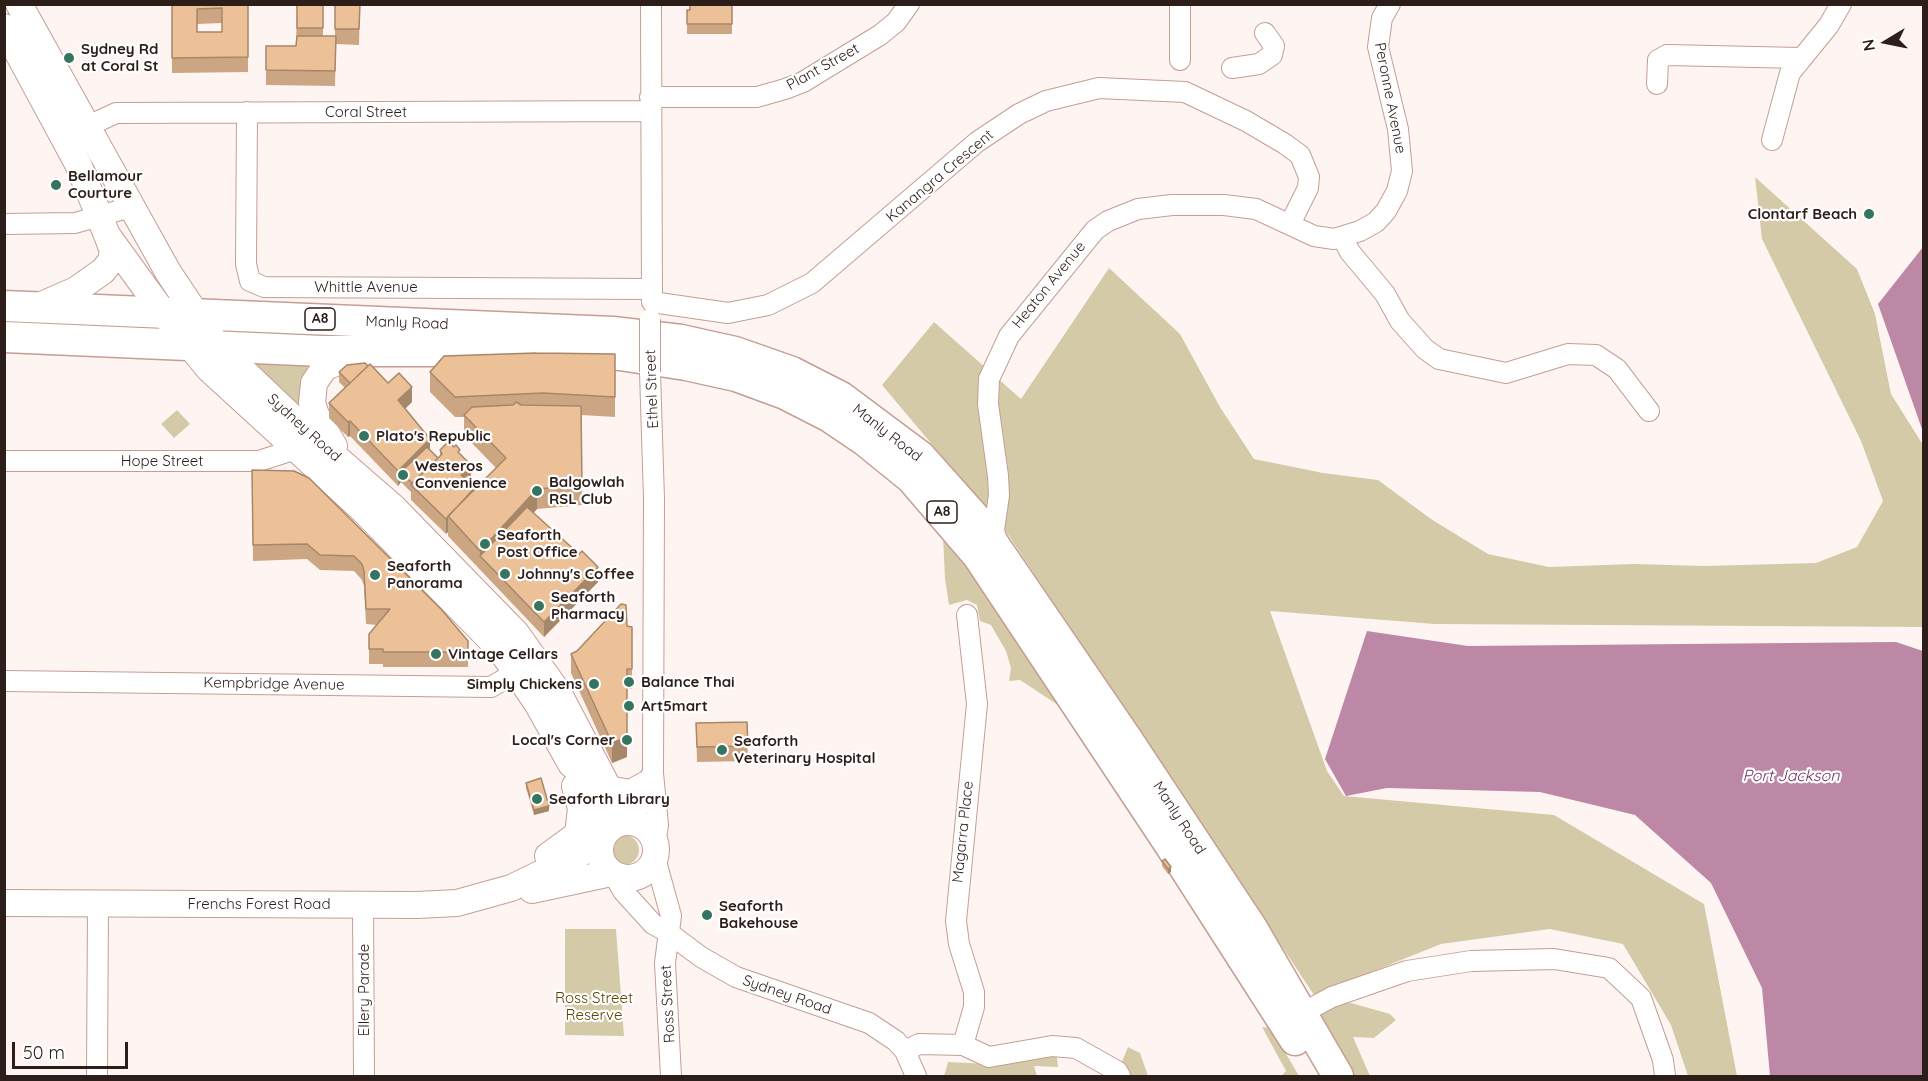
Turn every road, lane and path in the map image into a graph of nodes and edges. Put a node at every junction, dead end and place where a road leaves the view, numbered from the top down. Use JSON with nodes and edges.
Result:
{"nodes":[{"id":1,"x":19,"y":4,"type":"edge"},
{"id":2,"x":651,"y":4,"type":"edge"},
{"id":3,"x":909,"y":4,"type":"edge"},
{"id":4,"x":1180,"y":4,"type":"edge"},
{"id":5,"x":1390,"y":4,"type":"edge"},
{"id":6,"x":1840,"y":4,"type":"edge"},
{"id":7,"x":4,"y":27,"type":"edge"},
{"id":8,"x":1264,"y":33,"type":"dead end"},
{"id":9,"x":1800,"y":58,"type":"junction"},
{"id":10,"x":1180,"y":60,"type":"dead end"},
{"id":11,"x":1232,"y":68,"type":"dead end"},
{"id":12,"x":1657,"y":84,"type":"dead end"},
{"id":13,"x":650,"y":104,"type":"junction"},
{"id":14,"x":247,"y":112,"type":"junction"},
{"id":15,"x":86,"y":127,"type":"junction"},
{"id":16,"x":1772,"y":140,"type":"dead end"},
{"id":17,"x":131,"y":207,"type":"junction"},
{"id":18,"x":4,"y":224,"type":"edge"},
{"id":19,"x":1290,"y":224,"type":"junction"},
{"id":20,"x":103,"y":226,"type":"junction"},
{"id":21,"x":1342,"y":237,"type":"junction"},
{"id":22,"x":651,"y":303,"type":"junction"},
{"id":23,"x":4,"y":306,"type":"edge"},
{"id":24,"x":36,"y":307,"type":"junction"},
{"id":25,"x":162,"y":311,"type":"junction"},
{"id":26,"x":194,"y":314,"type":"junction"},
{"id":27,"x":4,"y":337,"type":"edge"},
{"id":28,"x":188,"y":345,"type":"junction"},
{"id":29,"x":218,"y":348,"type":"junction"},
{"id":30,"x":366,"y":352,"type":"junction"},
{"id":31,"x":1649,"y":411,"type":"dead end"},
{"id":32,"x":307,"y":446,"type":"junction"},
{"id":33,"x":4,"y":461,"type":"edge"},
{"id":34,"x":347,"y":467,"type":"junction"},
{"id":35,"x":999,"y":488,"type":"junction"},
{"id":36,"x":959,"y":498,"type":"junction"},
{"id":37,"x":999,"y":552,"type":"junction"},
{"id":38,"x":967,"y":615,"type":"dead end"},
{"id":39,"x":526,"y":667,"type":"junction"},
{"id":40,"x":4,"y":681,"type":"edge"},
{"id":41,"x":571,"y":764,"type":"junction"},
{"id":42,"x":651,"y":776,"type":"junction"},
{"id":43,"x":609,"y":786,"type":"junction"},
{"id":44,"x":627,"y":822,"type":"junction"},
{"id":45,"x":602,"y":839,"type":"junction"},
{"id":46,"x":655,"y":850,"type":"junction"},
{"id":47,"x":612,"y":874,"type":"junction"},
{"id":48,"x":517,"y":885,"type":"junction"},
{"id":49,"x":4,"y":903,"type":"edge"},
{"id":50,"x":98,"y":904,"type":"junction"},
{"id":51,"x":363,"y":904,"type":"junction"},
{"id":52,"x":669,"y":933,"type":"junction"},
{"id":53,"x":1293,"y":1018,"type":"junction"},
{"id":54,"x":963,"y":1045,"type":"junction"},
{"id":55,"x":905,"y":1051,"type":"junction"},
{"id":56,"x":97,"y":1077,"type":"edge"},
{"id":57,"x":364,"y":1077,"type":"edge"},
{"id":58,"x":671,"y":1077,"type":"edge"},
{"id":59,"x":916,"y":1077,"type":"edge"},
{"id":60,"x":1120,"y":1077,"type":"edge"},
{"id":61,"x":1317,"y":1077,"type":"edge"},
{"id":62,"x":1338,"y":1077,"type":"edge"},
{"id":63,"x":1665,"y":1077,"type":"edge"}],
"edges":[{"from":1,"to":15,"type":"main road","name":"Sydney Road"},
{"from":2,"to":13,"type":"street","name":"Ethel Street"},
{"from":3,"to":13,"type":"street","name":"Plant Street"},
{"from":4,"to":10,"type":"street"},
{"from":5,"to":21,"type":"street","name":"Peronne Avenue"},
{"from":6,"to":9,"type":"street"},
{"from":7,"to":20,"type":"main road","name":"Sydney Road"},
{"from":8,"to":11,"type":"street"},
{"from":9,"to":12,"type":"street"},
{"from":9,"to":16,"type":"street"},
{"from":13,"to":14,"type":"street","name":"Coral Street"},
{"from":13,"to":22,"type":"street","name":"Ethel Street"},
{"from":14,"to":15,"type":"street","name":"Coral Street"},
{"from":14,"to":22,"type":"street","name":"Whittle Avenue"},
{"from":15,"to":17,"type":"main road","name":"Sydney Road"},
{"from":17,"to":20,"type":"street"},
{"from":17,"to":26,"type":"main road","name":"Sydney Road"},
{"from":18,"to":20,"type":"street"},
{"from":19,"to":21,"type":"street","name":"Heaton Avenue"},
{"from":19,"to":22,"type":"street","name":"Kanangra Crescent"},
{"from":19,"to":35,"type":"street","name":"Heaton Avenue"},
{"from":20,"to":24,"type":"main road"},
{"from":20,"to":25,"type":"main road","name":"Sydney Road"},
{"from":21,"to":31,"type":"street"},
{"from":22,"to":42,"type":"street","name":"Ethel Street","bridge":true},
{"from":23,"to":24,"type":"highway","number":"A8"},
{"from":24,"to":25,"type":"highway","number":"A8"},
{"from":25,"to":26,"type":"highway","number":"A8"},
{"from":25,"to":28,"type":"main road","name":"Sydney Road"},
{"from":26,"to":29,"type":"main road","name":"Sydney Road"},
{"from":26,"to":36,"type":"highway","name":"Manly Road","number":"A8"},
{"from":27,"to":28,"type":"highway","number":"A8"},
{"from":28,"to":29,"type":"highway","name":"Manly Road","number":"A8"},
{"from":28,"to":32,"type":"main road","name":"Sydney Road"},
{"from":29,"to":30,"type":"highway","name":"Manly Road","number":"A8"},
{"from":29,"to":32,"type":"main road","name":"Sydney Road"},
{"from":30,"to":34,"type":"main road"},
{"from":30,"to":53,"type":"highway","name":"Manly Road","number":"A8"},
{"from":32,"to":33,"type":"street","name":"Hope Street"},
{"from":32,"to":34,"type":"main road","name":"Sydney Road"},
{"from":32,"to":39,"type":"main road","name":"Sydney Road"},
{"from":34,"to":39,"type":"main road","name":"Sydney Road"},
{"from":35,"to":36,"type":"street"},
{"from":35,"to":37,"type":"street","name":"Heaton Avenue"},
{"from":36,"to":37,"type":"highway","name":"Manly Road","number":"A8"},
{"from":37,"to":53,"type":"highway","name":"Manly Road","number":"A8"},
{"from":38,"to":54,"type":"street","name":"Magarra Place"},
{"from":39,"to":40,"type":"street","name":"Kempbridge Avenue"},
{"from":39,"to":41,"type":"main road","name":"Sydney Road"},
{"from":39,"to":43,"type":"main road","name":"Sydney Road"},
{"from":41,"to":45,"type":"main road","name":"Sydney Road"},
{"from":41,"to":48,"type":"main road"},
{"from":42,"to":43,"type":"street"},
{"from":42,"to":44,"type":"street","name":"Ethel Street"},
{"from":42,"to":46,"type":"street","name":"Ethel Street"},
{"from":43,"to":44,"type":"main road","name":"Sydney Road"},
{"from":44,"to":45,"type":"main road"},
{"from":44,"to":46,"type":"main road"},
{"from":45,"to":47,"type":"main road"},
{"from":45,"to":48,"type":"main road","name":"Frenchs Forest Road"},
{"from":46,"to":47,"type":"main road"},
{"from":46,"to":52,"type":"street"},
{"from":47,"to":48,"type":"main road","name":"Frenchs Forest Road"},
{"from":47,"to":52,"type":"street","name":"Sydney Road"},
{"from":48,"to":51,"type":"main road","name":"Frenchs Forest Road"},
{"from":49,"to":50,"type":"main road","name":"Frenchs Forest Road"},
{"from":50,"to":51,"type":"main road","name":"Frenchs Forest Road"},
{"from":50,"to":56,"type":"street"},
{"from":51,"to":57,"type":"street","name":"Ellery Parade"},
{"from":52,"to":55,"type":"street","name":"Sydney Road"},
{"from":52,"to":58,"type":"street","name":"Ross Street"},
{"from":53,"to":61,"type":"highway","name":"Manly Road","number":"A8"},
{"from":53,"to":62,"type":"highway","name":"Manly Road","number":"A8"},
{"from":53,"to":63,"type":"street"},
{"from":54,"to":55,"type":"street"},
{"from":54,"to":60,"type":"street"},
{"from":55,"to":59,"type":"street"}]}
